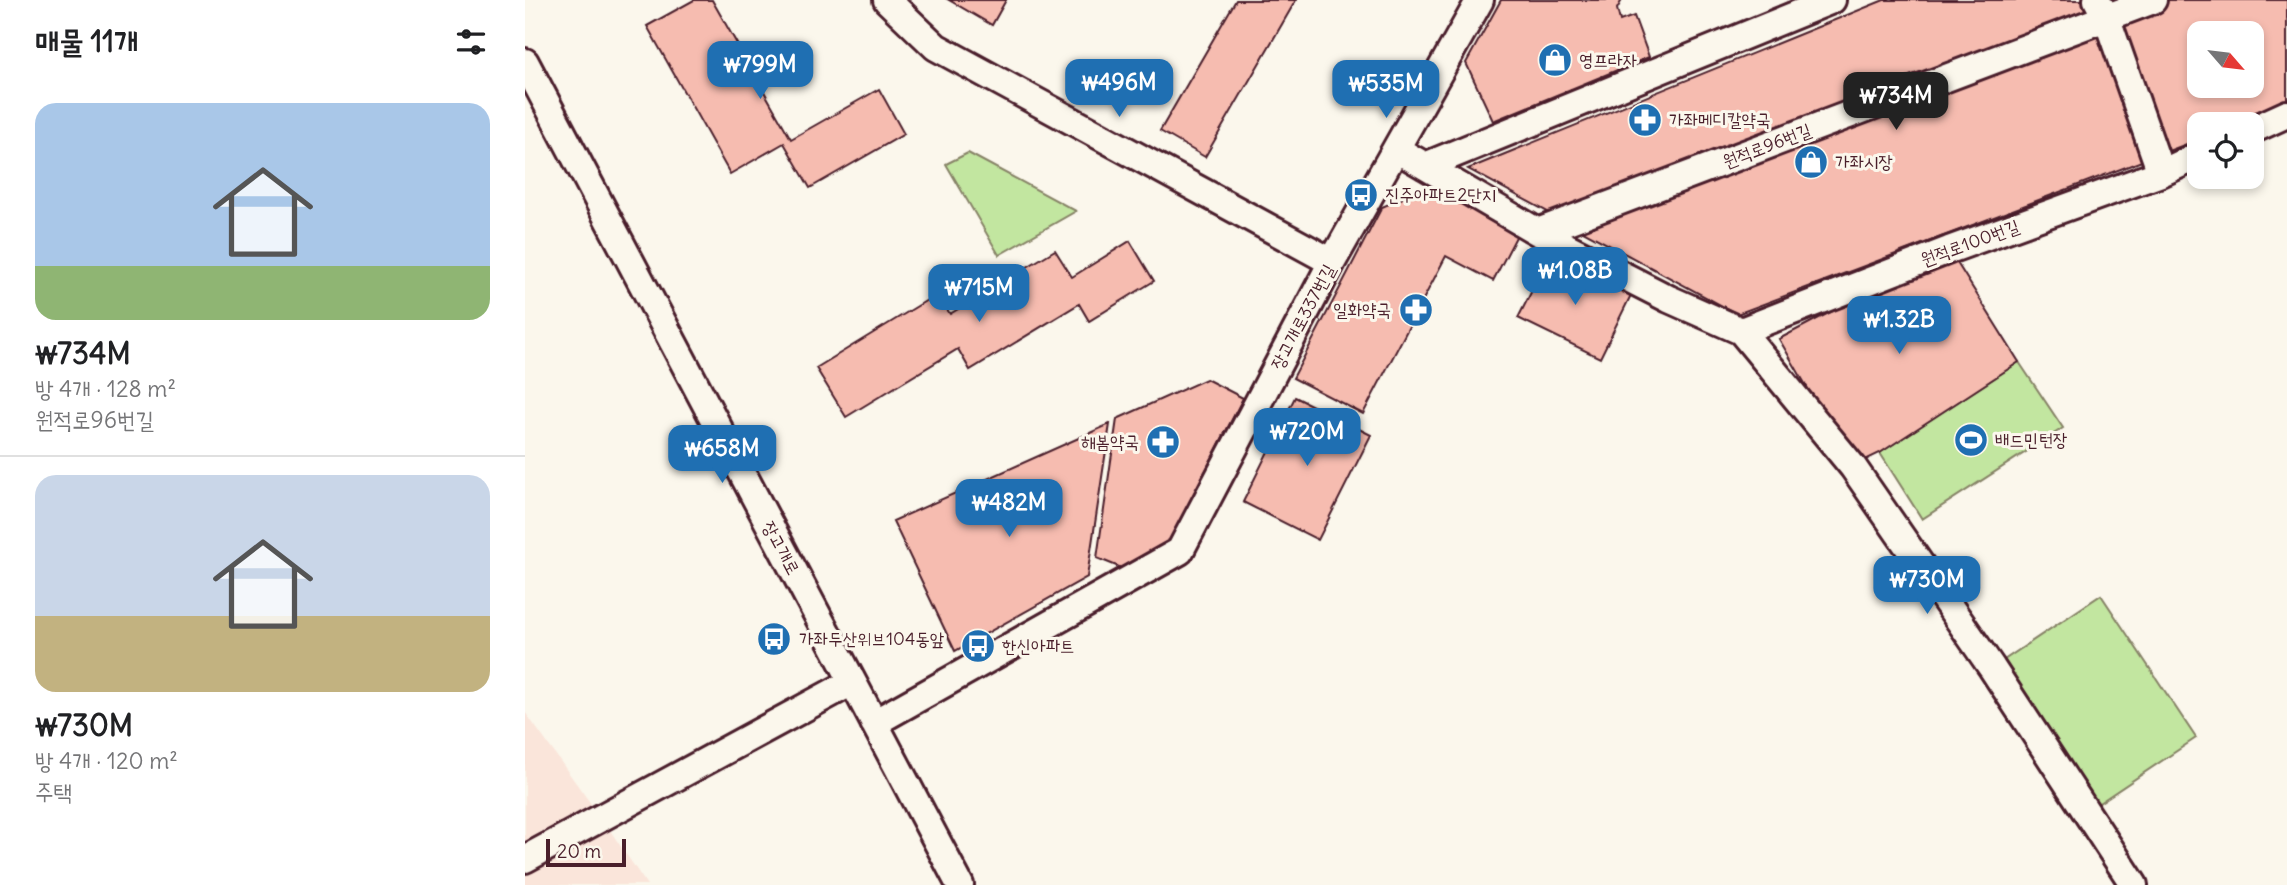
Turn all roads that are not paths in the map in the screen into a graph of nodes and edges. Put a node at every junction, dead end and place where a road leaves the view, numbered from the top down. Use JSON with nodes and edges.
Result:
{"nodes":[{"id":1,"x":887,"y":0,"type":"edge"},
{"id":2,"x":1480,"y":0,"type":"edge"},
{"id":3,"x":1832,"y":0,"type":"edge"},
{"id":4,"x":2153,"y":0,"type":"edge"},
{"id":5,"x":2102,"y":9,"type":"edge"},
{"id":6,"x":525,"y":62,"type":"edge"},
{"id":7,"x":2287,"y":114,"type":"edge"},
{"id":8,"x":2264,"y":125,"type":"edge"},
{"id":9,"x":1396,"y":149,"type":"junction"},
{"id":10,"x":2187,"y":161,"type":"edge"},
{"id":11,"x":1425,"y":166,"type":"junction"},
{"id":12,"x":2161,"y":173,"type":"junction"},
{"id":13,"x":1538,"y":232,"type":"junction"},
{"id":14,"x":1332,"y":262,"type":"junction"},
{"id":15,"x":1741,"y":331,"type":"junction"},
{"id":16,"x":852,"y":682,"type":"junction"},
{"id":17,"x":874,"y":723,"type":"junction"},
{"id":18,"x":525,"y":859,"type":"edge"},
{"id":19,"x":960,"y":885,"type":"edge"},
{"id":20,"x":2134,"y":885,"type":"edge"}],
"edges":[{"from":1,"to":14,"type":"street"},
{"from":2,"to":9,"type":"street","name":"장고개로337번길"},
{"from":3,"to":11,"type":"street"},
{"from":4,"to":5,"type":"street","name":"원적로96번길"},
{"from":5,"to":12,"type":"street"},
{"from":5,"to":13,"type":"street","name":"원적로96번길"},
{"from":6,"to":16,"type":"street","name":"장고개로"},
{"from":7,"to":8,"type":"street"},
{"from":9,"to":11,"type":"street"},
{"from":9,"to":14,"type":"street","name":"장고개로337번길"},
{"from":10,"to":12,"type":"street","name":"원적로100번길"},
{"from":11,"to":13,"type":"street"},
{"from":12,"to":15,"type":"street","name":"원적로100번길"},
{"from":13,"to":15,"type":"street"},
{"from":14,"to":17,"type":"street","name":"장고개로337번길"},
{"from":15,"to":20,"type":"street"},
{"from":16,"to":17,"type":"street","name":"장고개로"},
{"from":16,"to":18,"type":"street"},
{"from":17,"to":19,"type":"street","name":"장고개로"}]}
